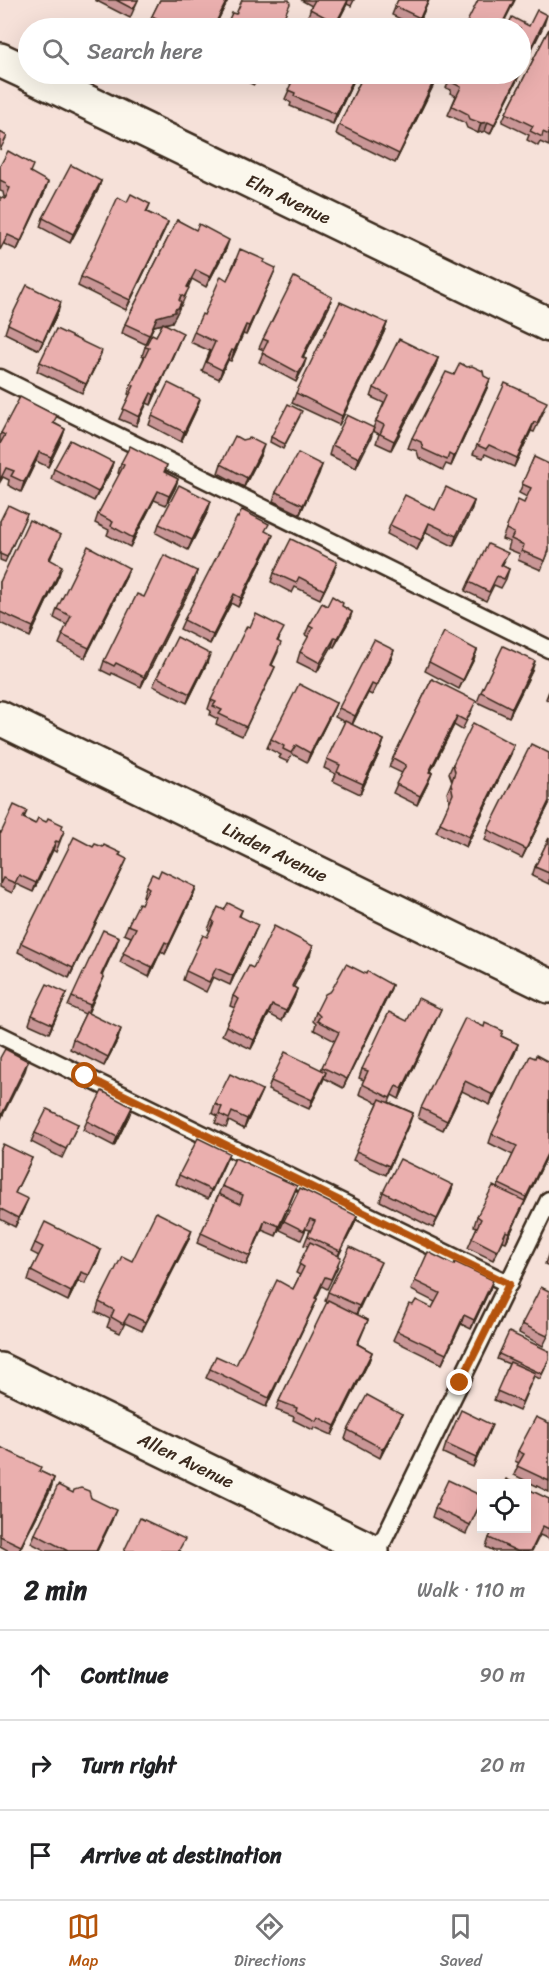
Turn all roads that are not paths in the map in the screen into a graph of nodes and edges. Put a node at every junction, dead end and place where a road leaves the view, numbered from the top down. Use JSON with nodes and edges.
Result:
{"nodes":[{"id":1,"x":0,"y":60,"type":"edge"},
{"id":2,"x":18,"y":68,"type":"edge"},
{"id":3,"x":52,"y":84,"type":"edge"},
{"id":4,"x":549,"y":325,"type":"edge"},
{"id":5,"x":0,"y":378,"type":"edge"},
{"id":6,"x":549,"y":649,"type":"edge"},
{"id":7,"x":0,"y":718,"type":"edge"},
{"id":8,"x":549,"y":986,"type":"edge"},
{"id":9,"x":0,"y":1035,"type":"edge"},
{"id":10,"x":549,"y":1200,"type":"edge"},
{"id":11,"x":509,"y":1284,"type":"junction"},
{"id":12,"x":0,"y":1370,"type":"edge"},
{"id":13,"x":372,"y":1551,"type":"edge"},
{"id":14,"x":378,"y":1551,"type":"edge"}],
"edges":[{"from":1,"to":2,"type":"street","name":"Elm Avenue"},
{"from":3,"to":4,"type":"street","name":"Elm Avenue"},
{"from":5,"to":6,"type":"lane"},
{"from":7,"to":8,"type":"street","name":"Linden Avenue"},
{"from":9,"to":11,"type":"lane"},
{"from":10,"to":11,"type":"lane"},
{"from":11,"to":14,"type":"lane"},
{"from":12,"to":13,"type":"street","name":"Allen Avenue"}]}
